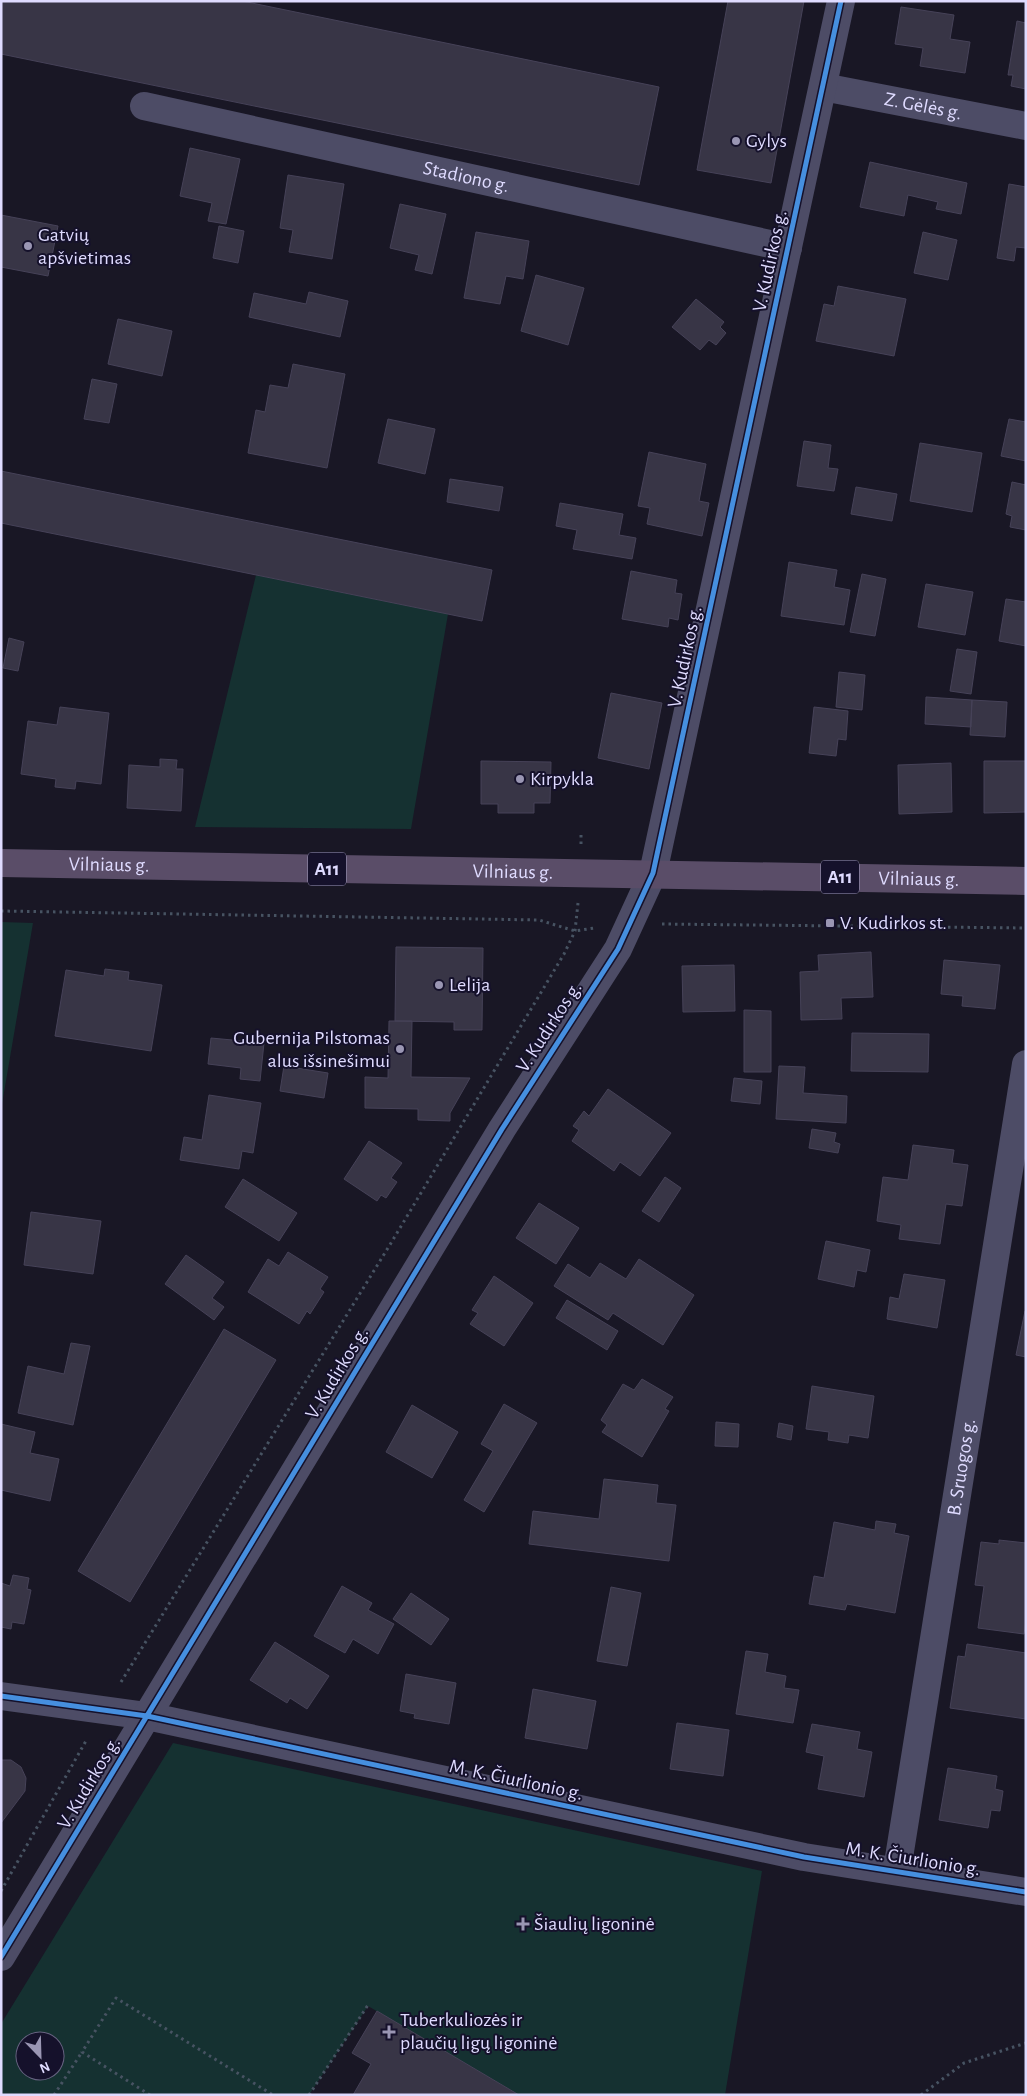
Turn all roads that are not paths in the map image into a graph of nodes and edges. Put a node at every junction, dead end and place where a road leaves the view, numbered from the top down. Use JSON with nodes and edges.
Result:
{"nodes":[{"id":1,"x":839,"y":14,"type":"edge"},
{"id":2,"x":823,"y":87,"type":"junction"},
{"id":3,"x":144,"y":106,"type":"dead end"},
{"id":4,"x":1026,"y":126,"type":"edge"},
{"id":5,"x":788,"y":248,"type":"junction"},
{"id":6,"x":1,"y":863,"type":"edge"},
{"id":7,"x":654,"y":873,"type":"junction"},
{"id":8,"x":1026,"y":881,"type":"edge"},
{"id":9,"x":1026,"y":1064,"type":"edge"},
{"id":10,"x":1,"y":1696,"type":"edge"},
{"id":11,"x":147,"y":1716,"type":"junction"},
{"id":12,"x":897,"y":1870,"type":"junction"},
{"id":13,"x":1026,"y":1892,"type":"edge"},
{"id":14,"x":1,"y":1957,"type":"edge"}],
"edges":[{"from":1,"to":2,"type":"street","name":"V. Kudirkos g."},
{"from":2,"to":4,"type":"street","name":"Z. Gėlės g."},
{"from":2,"to":5,"type":"street","name":"V. Kudirkos g."},
{"from":3,"to":5,"type":"street","name":"Stadiono g."},
{"from":5,"to":7,"type":"street","name":"V. Kudirkos g."},
{"from":6,"to":7,"type":"highway","name":"Vilniaus g.","number":"A11"},
{"from":7,"to":8,"type":"highway","name":"Vilniaus g.","number":"A11"},
{"from":7,"to":11,"type":"street","name":"V. Kudirkos g."},
{"from":9,"to":12,"type":"street","name":"B. Sruogos g."},
{"from":10,"to":11,"type":"street","name":"M. K. Čiurlionio g."},
{"from":11,"to":12,"type":"street","name":"M. K. Čiurlionio g."},
{"from":11,"to":14,"type":"street","name":"V. Kudirkos g."},
{"from":12,"to":13,"type":"street","name":"M. K. Čiurlionio g."}]}
